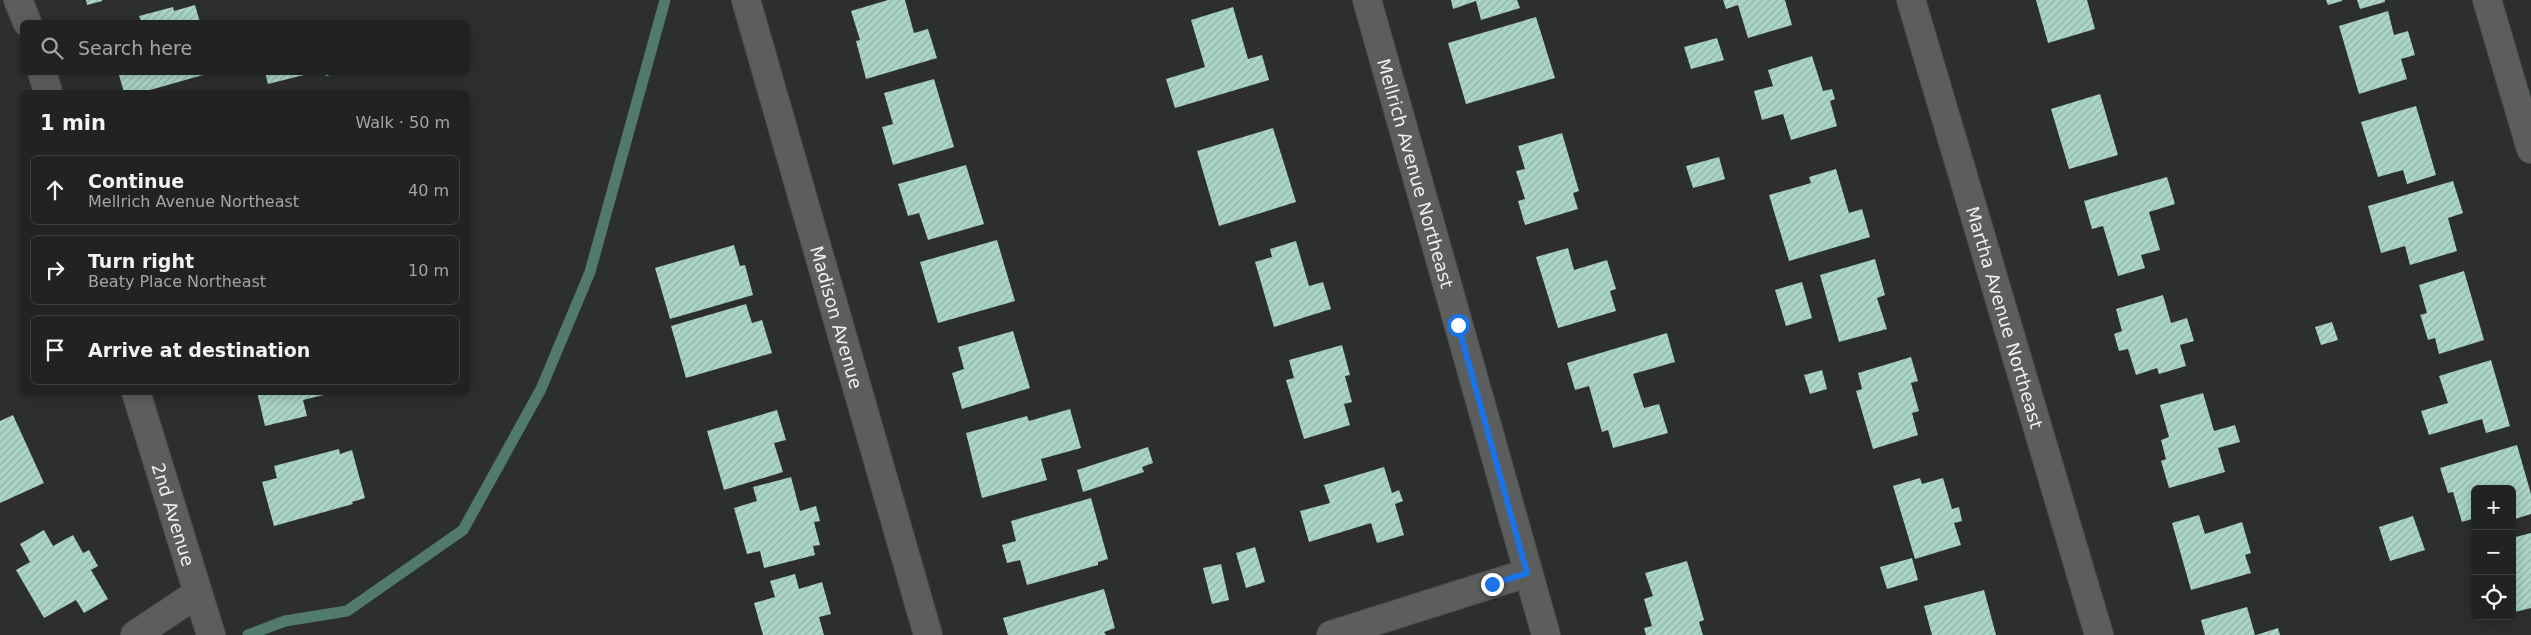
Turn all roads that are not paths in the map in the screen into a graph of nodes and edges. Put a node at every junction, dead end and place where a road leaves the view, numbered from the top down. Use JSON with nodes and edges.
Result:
{"nodes":[{"id":1,"x":18,"y":0,"type":"edge"},
{"id":2,"x":746,"y":0,"type":"edge"},
{"id":3,"x":1367,"y":0,"type":"edge"},
{"id":4,"x":1911,"y":0,"type":"edge"},
{"id":5,"x":2488,"y":0,"type":"edge"},
{"id":6,"x":26,"y":20,"type":"edge"},
{"id":7,"x":43,"y":75,"type":"edge"},
{"id":8,"x":47,"y":90,"type":"edge"},
{"id":9,"x":2531,"y":149,"type":"edge"},
{"id":10,"x":137,"y":395,"type":"edge"},
{"id":11,"x":1527,"y":573,"type":"junction"},
{"id":12,"x":198,"y":593,"type":"junction"},
{"id":13,"x":209,"y":629,"type":"edge"},
{"id":14,"x":135,"y":635,"type":"edge"},
{"id":15,"x":928,"y":635,"type":"edge"},
{"id":16,"x":1331,"y":635,"type":"edge"},
{"id":17,"x":1546,"y":635,"type":"edge"},
{"id":18,"x":2100,"y":635,"type":"edge"}],
"edges":[{"from":1,"to":6,"type":"street"},
{"from":2,"to":15,"type":"street","name":"Madison Avenue"},
{"from":3,"to":11,"type":"street","name":"Mellrich Avenue Northeast"},
{"from":4,"to":18,"type":"street","name":"Martha Avenue Northeast"},
{"from":5,"to":9,"type":"street"},
{"from":7,"to":8,"type":"street"},
{"from":10,"to":12,"type":"street","name":"2nd Avenue"},
{"from":11,"to":16,"type":"street"},
{"from":11,"to":17,"type":"street","name":"Mellrich Avenue Northeast"},
{"from":12,"to":13,"type":"street","name":"2nd Avenue"},
{"from":12,"to":14,"type":"street"}]}
